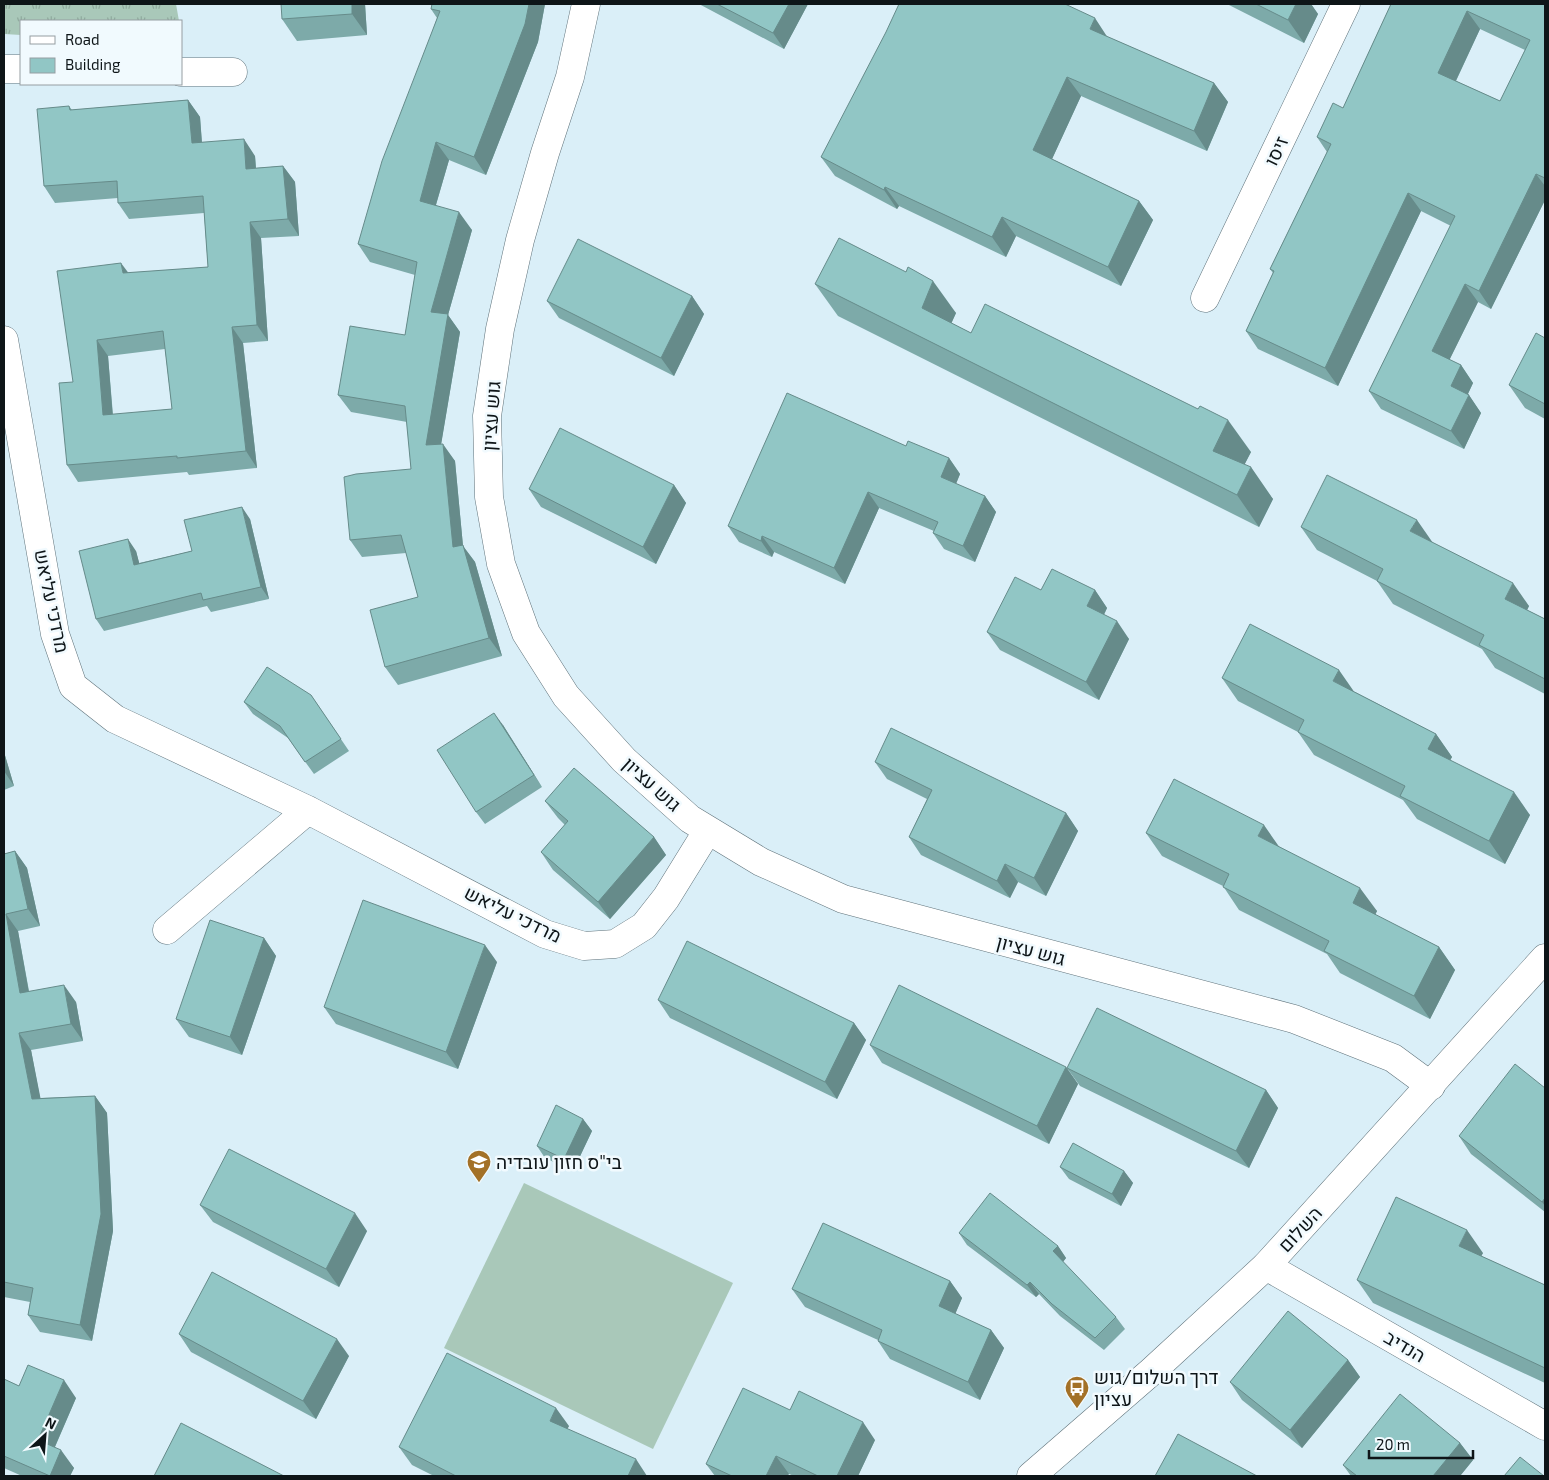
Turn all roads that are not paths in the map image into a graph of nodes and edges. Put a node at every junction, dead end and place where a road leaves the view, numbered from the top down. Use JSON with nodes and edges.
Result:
{"nodes":[{"id":1,"x":586,"y":4,"type":"edge"},
{"id":2,"x":1346,"y":4,"type":"edge"},
{"id":3,"x":4,"y":69,"type":"edge"},
{"id":4,"x":20,"y":69,"type":"edge"},
{"id":5,"x":182,"y":72,"type":"edge"},
{"id":6,"x":232,"y":72,"type":"dead end"},
{"id":7,"x":1205,"y":298,"type":"dead end"},
{"id":8,"x":4,"y":340,"type":"edge"},
{"id":9,"x":308,"y":810,"type":"junction"},
{"id":10,"x":708,"y":830,"type":"junction"},
{"id":11,"x":167,"y":930,"type":"dead end"},
{"id":12,"x":1545,"y":958,"type":"edge"},
{"id":13,"x":1431,"y":1086,"type":"junction"},
{"id":14,"x":1266,"y":1266,"type":"junction"},
{"id":15,"x":1545,"y":1426,"type":"edge"},
{"id":16,"x":1032,"y":1476,"type":"edge"}],
"edges":[{"from":1,"to":10,"type":"street","name":"גוש עציון"},
{"from":2,"to":7,"type":"street","name":"זיסו"},
{"from":3,"to":4,"type":"street"},
{"from":5,"to":6,"type":"street"},
{"from":8,"to":9,"type":"street","name":"מרדכי עליאש"},
{"from":9,"to":10,"type":"street","name":"מרדכי עליאש"},
{"from":9,"to":11,"type":"street"},
{"from":10,"to":13,"type":"street","name":"גוש עציון"},
{"from":12,"to":13,"type":"street","name":"השלום"},
{"from":13,"to":14,"type":"street","name":"השלום"},
{"from":14,"to":15,"type":"street","name":"הנדיב"},
{"from":14,"to":16,"type":"street","name":"השלום"}]}
